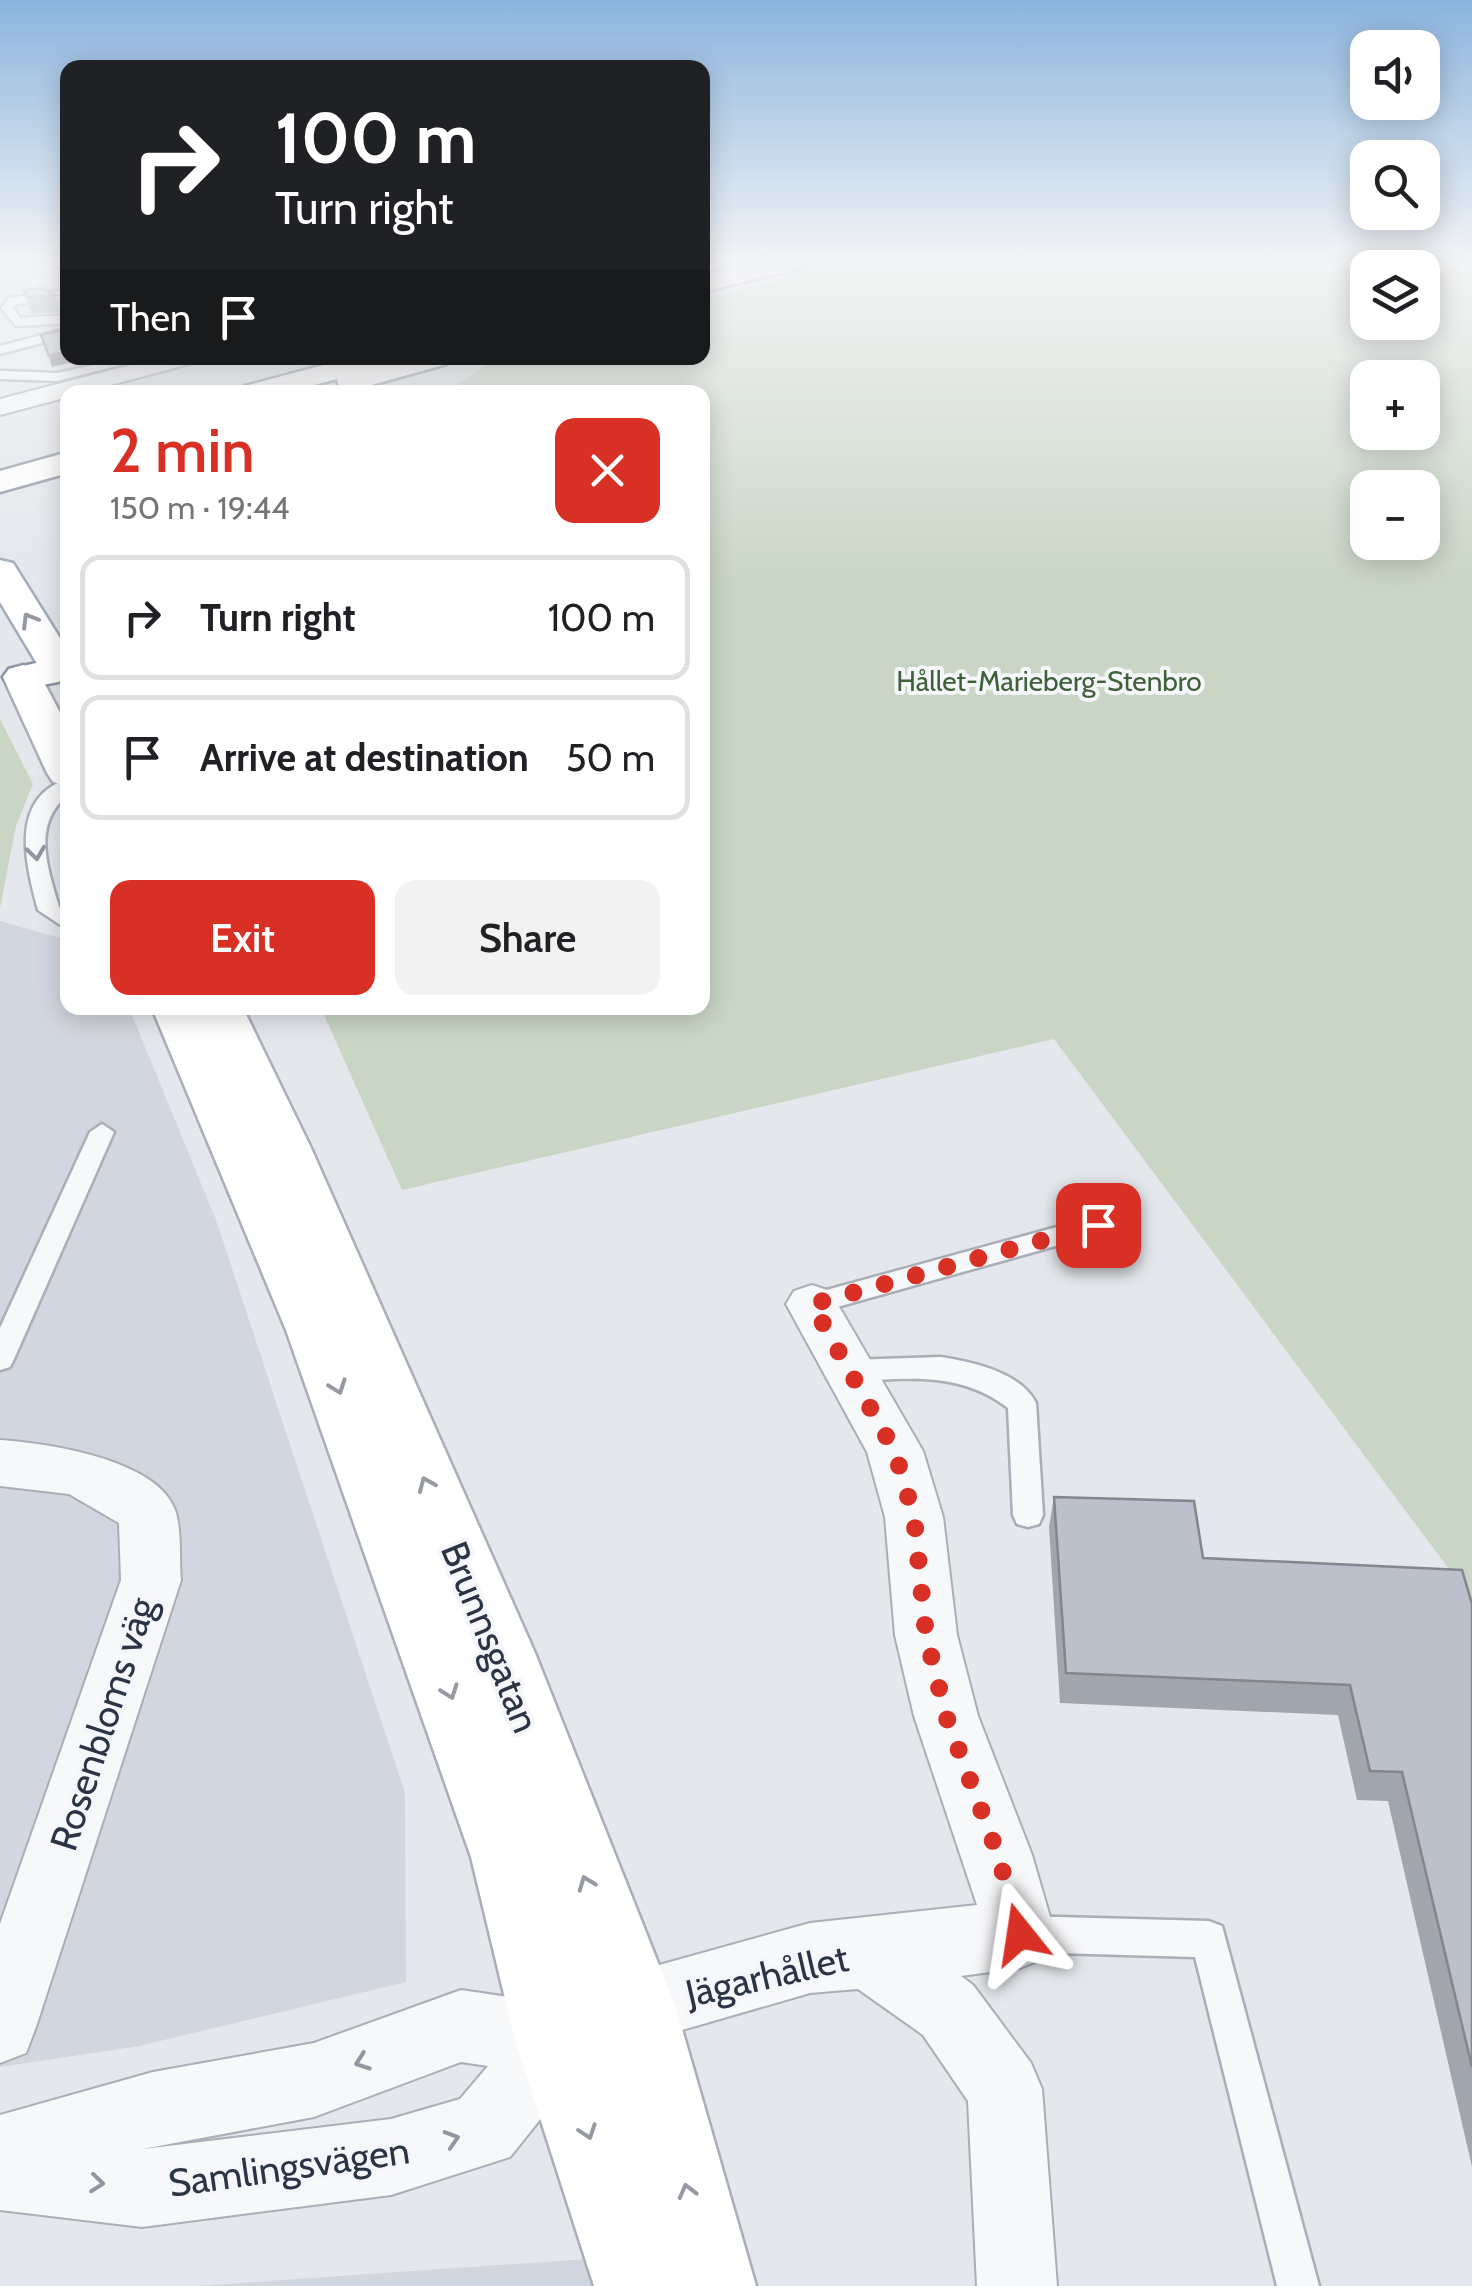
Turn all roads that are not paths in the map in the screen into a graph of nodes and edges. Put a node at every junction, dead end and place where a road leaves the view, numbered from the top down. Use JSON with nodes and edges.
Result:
{"nodes":[{"id":1,"x":111,"y":368,"type":"edge"},
{"id":2,"x":125,"y":368,"type":"edge"},
{"id":3,"x":346,"y":368,"type":"edge"},
{"id":4,"x":402,"y":368,"type":"edge"},
{"id":5,"x":447,"y":368,"type":"edge"},
{"id":6,"x":0,"y":375,"type":"edge"},
{"id":7,"x":70,"y":385,"type":"edge"},
{"id":8,"x":282,"y":385,"type":"edge"},
{"id":9,"x":339,"y":385,"type":"edge"},
{"id":10,"x":409,"y":385,"type":"edge"},
{"id":11,"x":60,"y":388,"type":"edge"},
{"id":12,"x":0,"y":407,"type":"edge"},
{"id":13,"x":60,"y":449,"type":"edge"},
{"id":14,"x":60,"y":464,"type":"edge"},
{"id":15,"x":3,"y":475,"type":"edge"},
{"id":16,"x":0,"y":572,"type":"edge"},
{"id":17,"x":0,"y":637,"type":"edge"},
{"id":18,"x":54,"y":675,"type":"edge"},
{"id":19,"x":60,"y":717,"type":"edge"},
{"id":20,"x":60,"y":792,"type":"edge"},
{"id":21,"x":60,"y":918,"type":"edge"},
{"id":22,"x":180,"y":1015,"type":"edge"},
{"id":23,"x":221,"y":1015,"type":"edge"},
{"id":24,"x":102,"y":1132,"type":"dead end"},
{"id":25,"x":1098,"y":1225,"type":"dead end"},
{"id":26,"x":812,"y":1304,"type":"joint"},
{"id":27,"x":0,"y":1360,"type":"edge"},
{"id":28,"x":850,"y":1371,"type":"junction"},
{"id":29,"x":0,"y":1463,"type":"edge"},
{"id":30,"x":1028,"y":1514,"type":"dead end"},
{"id":31,"x":1020,"y":1934,"type":"junction"},
{"id":32,"x":867,"y":1954,"type":"junction"},
{"id":33,"x":596,"y":2024,"type":"junction"},
{"id":34,"x":0,"y":2027,"type":"edge"},
{"id":35,"x":0,"y":2153,"type":"edge"},
{"id":36,"x":0,"y":2172,"type":"edge"},
{"id":37,"x":640,"y":2286,"type":"edge"},
{"id":38,"x":710,"y":2286,"type":"edge"},
{"id":39,"x":1017,"y":2286,"type":"edge"},
{"id":40,"x":1298,"y":2286,"type":"edge"}],
"edges":[{"from":1,"to":6,"type":"lane"},
{"from":2,"to":7,"type":"street"},
{"from":3,"to":8,"type":"main road"},
{"from":4,"to":9,"type":"main road"},
{"from":5,"to":10,"type":"main road"},
{"from":11,"to":12,"type":"street"},
{"from":13,"to":15,"type":"main road"},
{"from":14,"to":15,"type":"main road"},
{"from":18,"to":16,"type":"main road","one_way":true},
{"from":17,"to":18,"type":"main road"},
{"from":18,"to":19,"type":"main road"},
{"from":20,"to":21,"type":"lane","one_way":true},
{"from":22,"to":33,"type":"main road","name":"Brunnsgatan","one_way":true},
{"from":33,"to":23,"type":"main road","name":"Brunnsgatan","one_way":true},
{"from":24,"to":27,"type":"lane"},
{"from":25,"to":26,"type":"lane"},
{"from":26,"to":28,"type":"street"},
{"from":28,"to":30,"type":"lane"},
{"from":28,"to":31,"type":"street"},
{"from":29,"to":34,"type":"street","name":"Rosenbloms väg"},
{"from":31,"to":32,"type":"street"},
{"from":31,"to":40,"type":"lane"},
{"from":32,"to":33,"type":"street","name":"Jägarhållet"},
{"from":32,"to":39,"type":"street","name":"Jägarhållet"},
{"from":33,"to":35,"type":"street","one_way":true},
{"from":36,"to":33,"type":"street","name":"Samlingsvägen","one_way":true},
{"from":33,"to":37,"type":"main road","name":"Brunnsgatan","one_way":true},
{"from":38,"to":33,"type":"main road","name":"Brunnsgatan","one_way":true}]}
